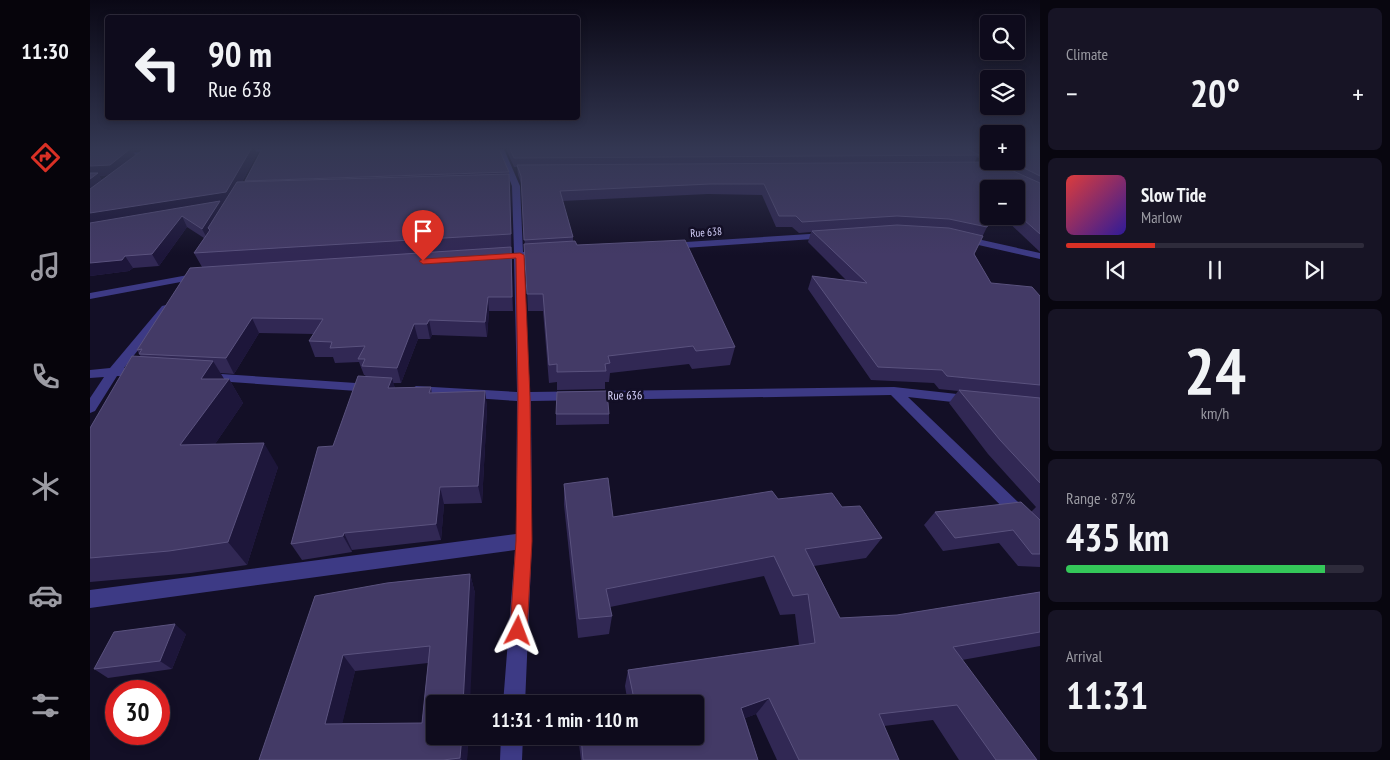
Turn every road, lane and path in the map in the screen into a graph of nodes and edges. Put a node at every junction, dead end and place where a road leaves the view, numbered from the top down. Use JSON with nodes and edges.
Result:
{"nodes":[{"id":1,"x":512,"y":184,"type":"edge"},
{"id":2,"x":833,"y":235,"type":"edge"},
{"id":3,"x":953,"y":237,"type":"edge"},
{"id":4,"x":657,"y":246,"type":"edge"},
{"id":5,"x":549,"y":253,"type":"edge"},
{"id":6,"x":520,"y":255,"type":"junction"},
{"id":7,"x":1040,"y":256,"type":"edge"},
{"id":8,"x":490,"y":257,"type":"edge"},
{"id":9,"x":194,"y":273,"type":"junction"},
{"id":10,"x":212,"y":275,"type":"edge"},
{"id":11,"x":90,"y":296,"type":"edge"},
{"id":12,"x":114,"y":372,"type":"junction"},
{"id":13,"x":90,"y":374,"type":"edge"},
{"id":14,"x":153,"y":374,"type":"edge"},
{"id":15,"x":192,"y":376,"type":"edge"},
{"id":16,"x":387,"y":388,"type":"edge"},
{"id":17,"x":407,"y":390,"type":"edge"},
{"id":18,"x":894,"y":391,"type":"junction"},
{"id":19,"x":524,"y":397,"type":"junction"},
{"id":20,"x":982,"y":400,"type":"edge"},
{"id":21,"x":90,"y":408,"type":"edge"},
{"id":22,"x":1040,"y":534,"type":"edge"},
{"id":23,"x":524,"y":541,"type":"junction"},
{"id":24,"x":90,"y":599,"type":"edge"},
{"id":25,"x":515,"y":695,"type":"edge"},
{"id":26,"x":512,"y":745,"type":"edge"},
{"id":27,"x":511,"y":760,"type":"edge"}],
"edges":[{"from":1,"to":6,"type":"street"},
{"from":2,"to":4,"type":"street","name":"Rue 638"},
{"from":3,"to":7,"type":"street"},
{"from":5,"to":6,"type":"street"},
{"from":6,"to":8,"type":"street"},
{"from":6,"to":19,"type":"street"},
{"from":9,"to":10,"type":"street"},
{"from":9,"to":11,"type":"street"},
{"from":9,"to":12,"type":"street"},
{"from":12,"to":13,"type":"street"},
{"from":12,"to":14,"type":"street"},
{"from":12,"to":21,"type":"street"},
{"from":15,"to":16,"type":"street"},
{"from":17,"to":19,"type":"street","name":"Rue 636"},
{"from":18,"to":19,"type":"street","name":"Rue 636"},
{"from":18,"to":20,"type":"street","name":"Rue 636"},
{"from":18,"to":22,"type":"street"},
{"from":19,"to":23,"type":"street"},
{"from":23,"to":24,"type":"street"},
{"from":23,"to":25,"type":"street"},
{"from":26,"to":27,"type":"street"}]}
